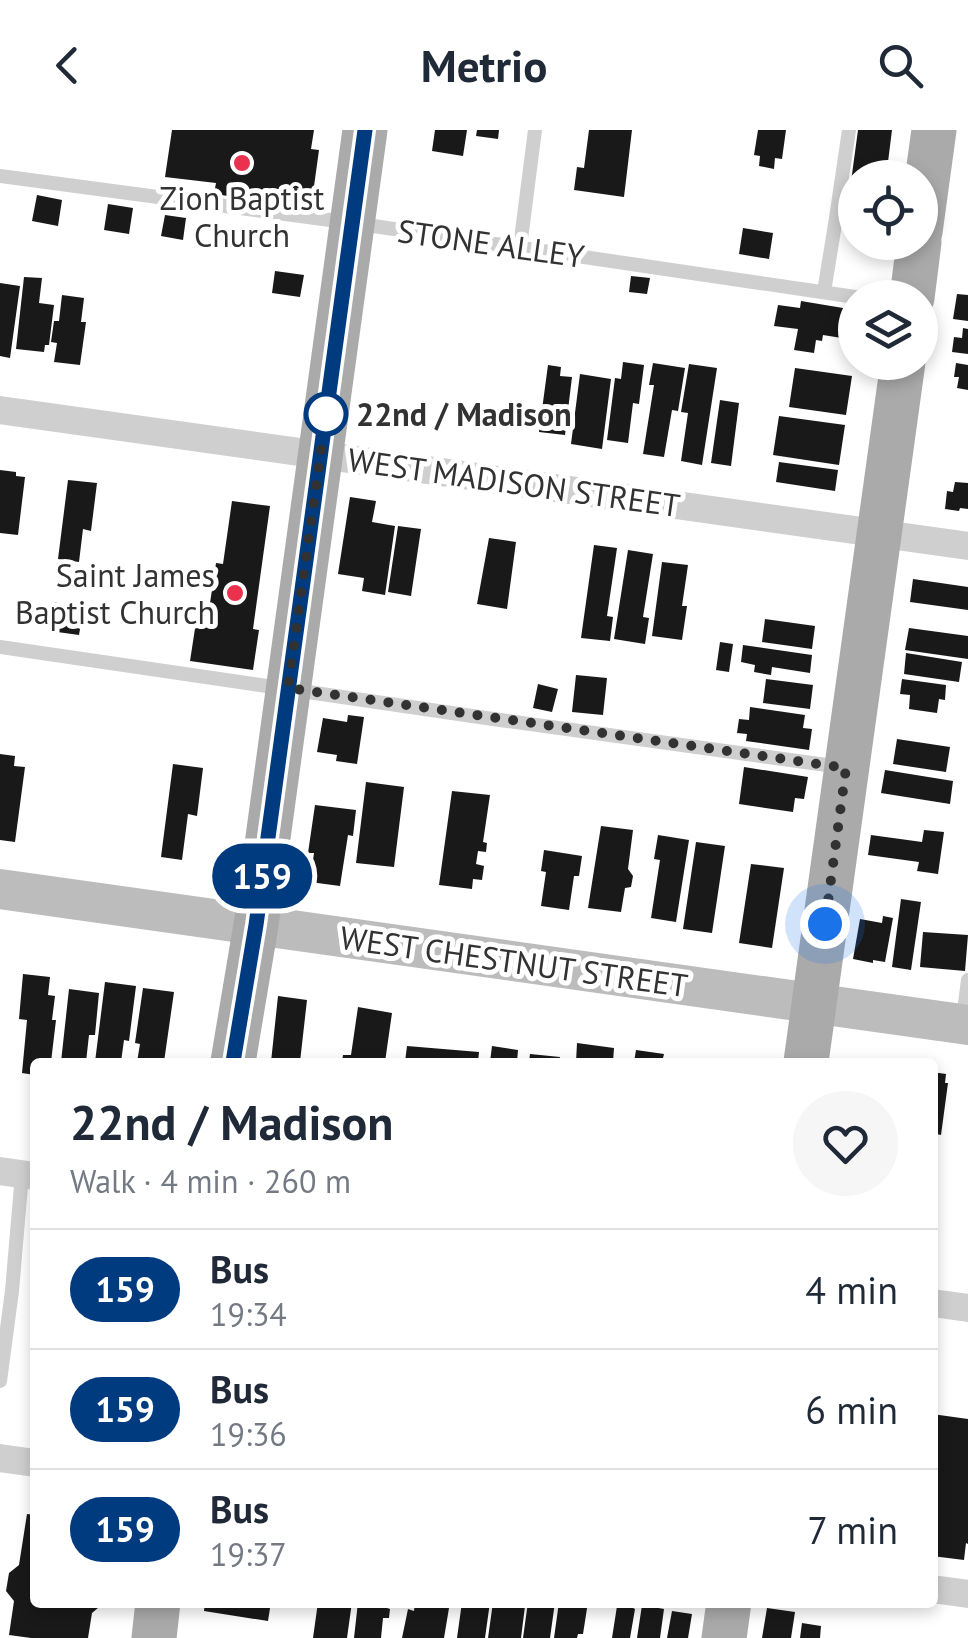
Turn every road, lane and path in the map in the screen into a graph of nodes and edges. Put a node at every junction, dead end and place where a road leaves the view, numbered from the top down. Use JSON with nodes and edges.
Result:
{"nodes":[{"id":1,"x":365,"y":130,"type":"edge"},
{"id":2,"x":536,"y":130,"type":"edge"},
{"id":3,"x":849,"y":130,"type":"edge"},
{"id":4,"x":934,"y":130,"type":"edge"},
{"id":5,"x":930,"y":160,"type":"edge"},
{"id":6,"x":0,"y":176,"type":"edge"},
{"id":7,"x":836,"y":218,"type":"joint"},
{"id":8,"x":352,"y":223,"type":"junction"},
{"id":9,"x":520,"y":248,"type":"junction"},
{"id":10,"x":824,"y":292,"type":"junction"},
{"id":11,"x":838,"y":294,"type":"edge"},
{"id":12,"x":900,"y":380,"type":"edge"},
{"id":13,"x":0,"y":410,"type":"edge"},
{"id":14,"x":320,"y":455,"type":"junction"},
{"id":15,"x":879,"y":533,"type":"junction"},
{"id":16,"x":968,"y":546,"type":"edge"},
{"id":17,"x":0,"y":646,"type":"edge"},
{"id":18,"x":288,"y":688,"type":"junction"},
{"id":19,"x":846,"y":768,"type":"junction"},
{"id":20,"x":0,"y":889,"type":"edge"},
{"id":21,"x":256,"y":925,"type":"junction"},
{"id":22,"x":968,"y":980,"type":"edge"},
{"id":23,"x":814,"y":1002,"type":"junction"},
{"id":24,"x":965,"y":1024,"type":"edge"},
{"id":25,"x":234,"y":1058,"type":"edge"},
{"id":26,"x":807,"y":1058,"type":"edge"},
{"id":27,"x":19,"y":1173,"type":"edge"},
{"id":28,"x":938,"y":1304,"type":"edge"},
{"id":29,"x":968,"y":1308,"type":"edge"},
{"id":30,"x":0,"y":1381,"type":"edge"},
{"id":31,"x":0,"y":1458,"type":"edge"},
{"id":32,"x":30,"y":1462,"type":"edge"},
{"id":33,"x":938,"y":1590,"type":"edge"},
{"id":34,"x":968,"y":1594,"type":"edge"},
{"id":35,"x":157,"y":1608,"type":"edge"},
{"id":36,"x":728,"y":1608,"type":"edge"},
{"id":37,"x":154,"y":1638,"type":"edge"},
{"id":38,"x":724,"y":1638,"type":"edge"}],
"edges":[{"from":1,"to":8,"type":"main road"},
{"from":2,"to":9,"type":"lane"},
{"from":3,"to":7,"type":"lane"},
{"from":4,"to":5,"type":"main road"},
{"from":6,"to":8,"type":"lane","name":"STONE ALLEY"},
{"from":7,"to":10,"type":"lane"},
{"from":8,"to":9,"type":"lane","name":"STONE ALLEY"},
{"from":8,"to":14,"type":"main road"},
{"from":9,"to":10,"type":"lane","name":"STONE ALLEY"},
{"from":10,"to":11,"type":"lane","name":"STONE ALLEY"},
{"from":12,"to":15,"type":"main road"},
{"from":13,"to":14,"type":"street","name":"WEST MADISON STREET"},
{"from":14,"to":15,"type":"street","name":"WEST MADISON STREET"},
{"from":14,"to":18,"type":"main road"},
{"from":15,"to":16,"type":"street","name":"WEST MADISON STREET"},
{"from":15,"to":19,"type":"main road"},
{"from":17,"to":18,"type":"lane"},
{"from":18,"to":19,"type":"lane"},
{"from":18,"to":21,"type":"main road"},
{"from":19,"to":23,"type":"main road"},
{"from":20,"to":21,"type":"main road","name":"WEST CHESTNUT STREET"},
{"from":21,"to":23,"type":"main road","name":"WEST CHESTNUT STREET"},
{"from":21,"to":25,"type":"main road"},
{"from":22,"to":24,"type":"lane"},
{"from":23,"to":24,"type":"main road","name":"WEST CHESTNUT STREET"},
{"from":23,"to":26,"type":"main road"},
{"from":27,"to":30,"type":"lane"},
{"from":28,"to":29,"type":"street"},
{"from":31,"to":32,"type":"street"},
{"from":33,"to":34,"type":"street"},
{"from":35,"to":37,"type":"main road"},
{"from":36,"to":38,"type":"main road"}]}
